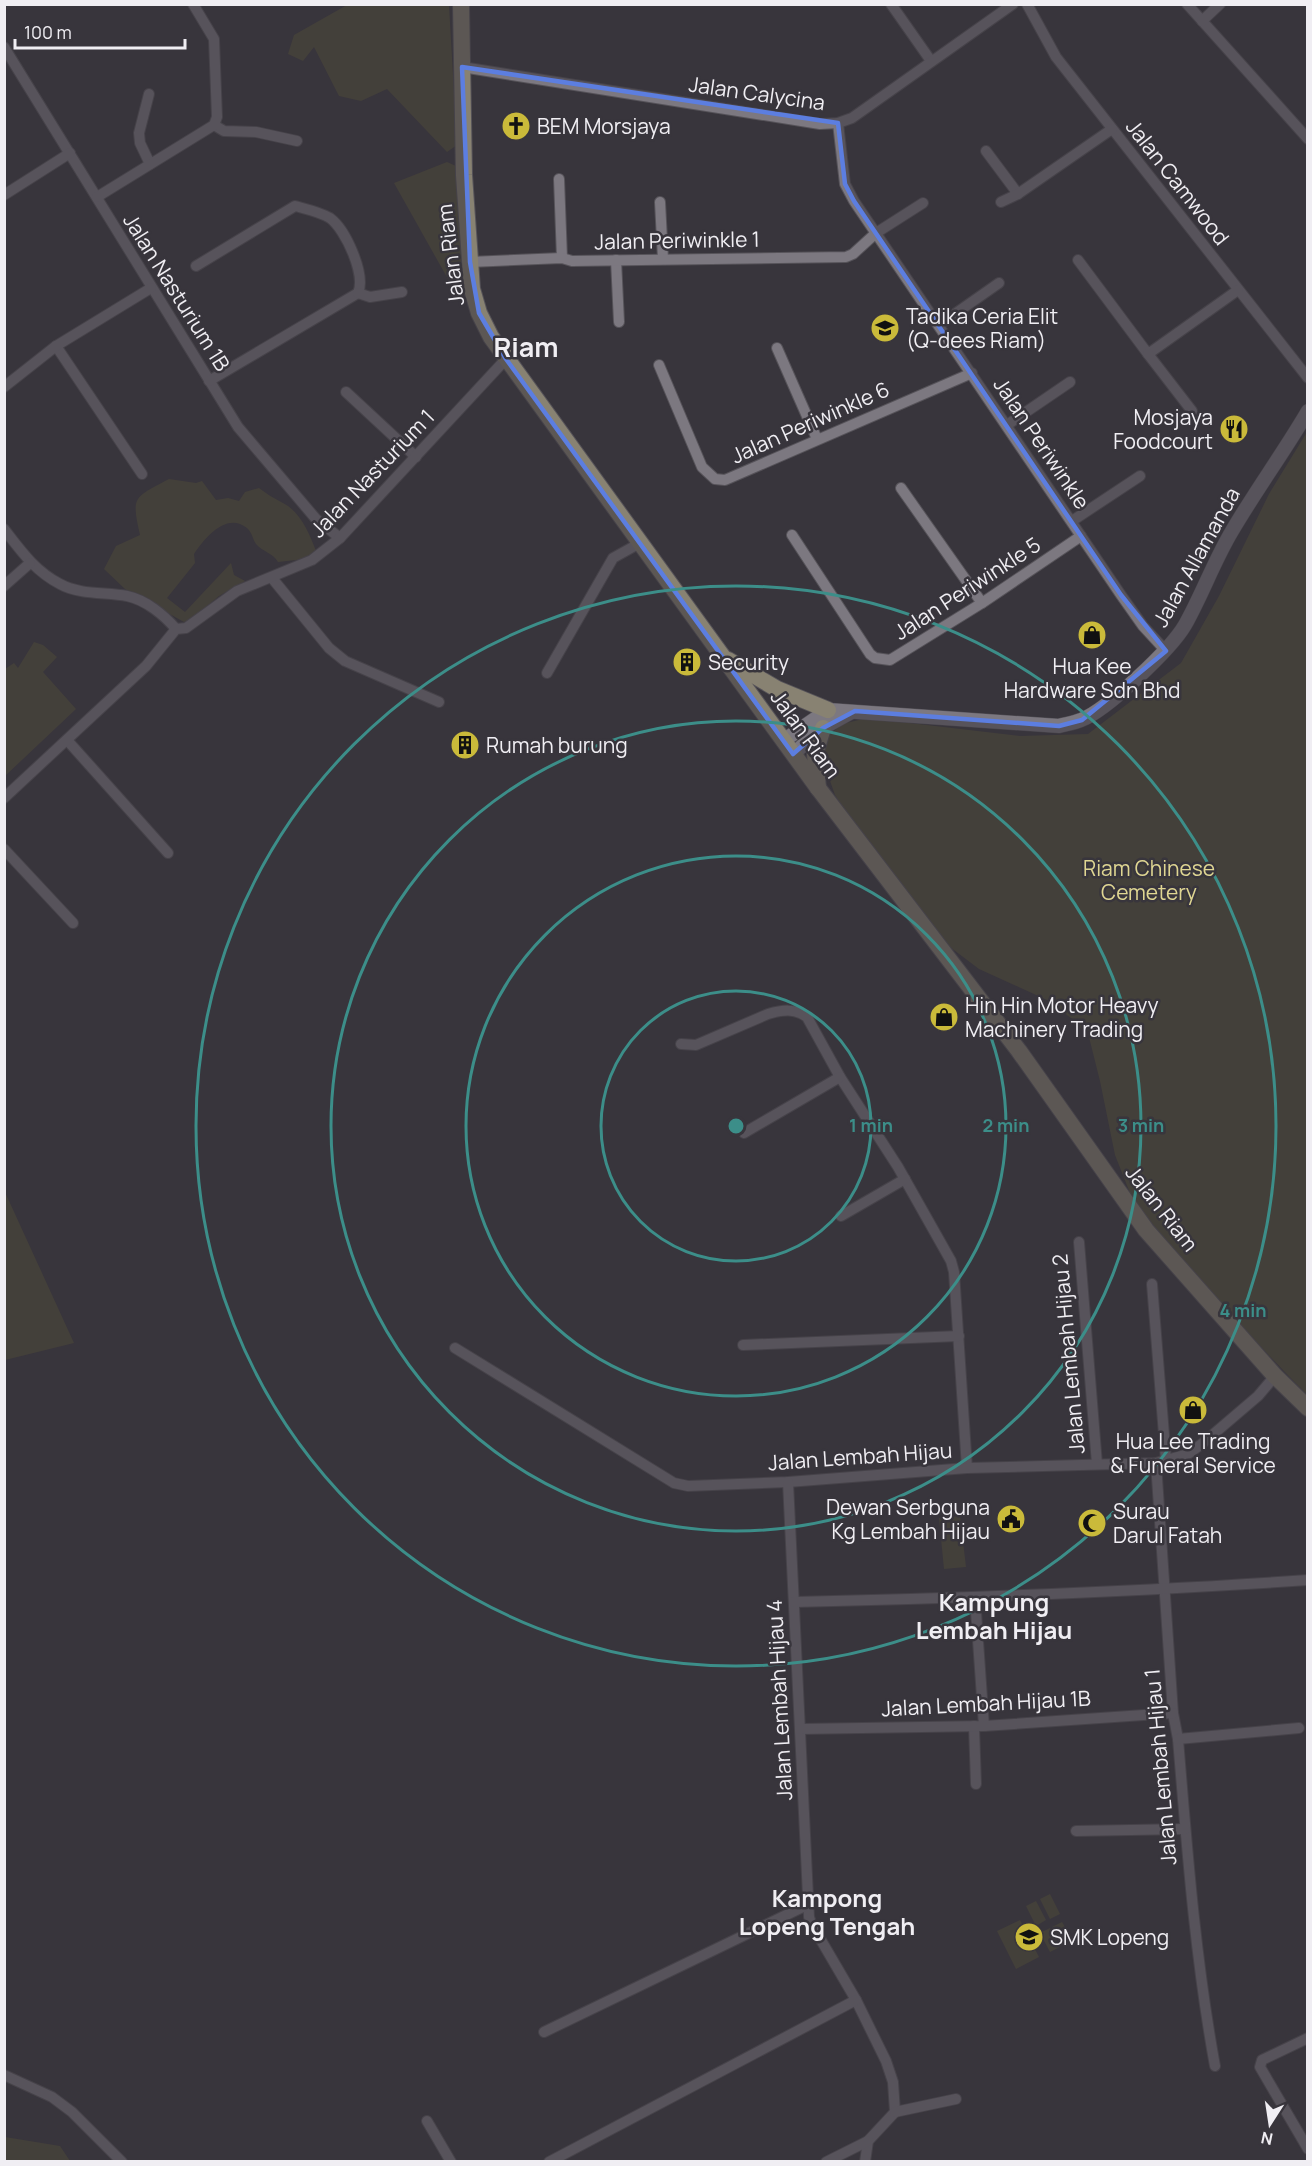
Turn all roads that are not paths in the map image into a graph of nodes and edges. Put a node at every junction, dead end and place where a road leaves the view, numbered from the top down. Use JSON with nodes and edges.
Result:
{"nodes":[{"id":1,"x":193,"y":4,"type":"edge"},
{"id":2,"x":461,"y":4,"type":"edge"},
{"id":3,"x":891,"y":4,"type":"edge"},
{"id":4,"x":1012,"y":4,"type":"edge"},
{"id":5,"x":1027,"y":4,"type":"edge"},
{"id":6,"x":1188,"y":4,"type":"edge"},
{"id":7,"x":1220,"y":4,"type":"edge"},
{"id":8,"x":1202,"y":21,"type":"junction"},
{"id":9,"x":4,"y":47,"type":"edge"},
{"id":10,"x":932,"y":62,"type":"junction"},
{"id":11,"x":462,"y":67,"type":"junction"},
{"id":12,"x":149,"y":94,"type":"dead end"},
{"id":13,"x":838,"y":123,"type":"junction"},
{"id":14,"x":214,"y":125,"type":"junction"},
{"id":15,"x":1112,"y":129,"type":"junction"},
{"id":16,"x":1308,"y":139,"type":"edge"},
{"id":17,"x":297,"y":141,"type":"dead end"},
{"id":18,"x":987,"y":151,"type":"dead end"},
{"id":19,"x":69,"y":153,"type":"junction"},
{"id":20,"x":150,"y":164,"type":"junction"},
{"id":21,"x":559,"y":178,"type":"dead end"},
{"id":22,"x":1018,"y":194,"type":"junction"},
{"id":23,"x":4,"y":195,"type":"edge"},
{"id":24,"x":97,"y":197,"type":"junction"},
{"id":25,"x":660,"y":202,"type":"dead end"},
{"id":26,"x":1001,"y":202,"type":"dead end"},
{"id":27,"x":922,"y":203,"type":"dead end"},
{"id":28,"x":876,"y":233,"type":"junction"},
{"id":29,"x":562,"y":258,"type":"junction"},
{"id":30,"x":663,"y":259,"type":"junction"},
{"id":31,"x":616,"y":260,"type":"junction"},
{"id":32,"x":1078,"y":260,"type":"dead end"},
{"id":33,"x":470,"y":262,"type":"junction"},
{"id":34,"x":196,"y":266,"type":"dead end"},
{"id":35,"x":999,"y":283,"type":"dead end"},
{"id":36,"x":152,"y":288,"type":"junction"},
{"id":37,"x":1238,"y":290,"type":"junction"},
{"id":38,"x":402,"y":292,"type":"dead end"},
{"id":39,"x":358,"y":293,"type":"junction"},
{"id":40,"x":619,"y":322,"type":"dead end"},
{"id":41,"x":939,"y":325,"type":"junction"},
{"id":42,"x":56,"y":346,"type":"junction"},
{"id":43,"x":777,"y":348,"type":"dead end"},
{"id":44,"x":1148,"y":354,"type":"junction"},
{"id":45,"x":506,"y":359,"type":"junction"},
{"id":46,"x":659,"y":365,"type":"dead end"},
{"id":47,"x":972,"y":373,"type":"junction"},
{"id":48,"x":1308,"y":378,"type":"edge"},
{"id":49,"x":209,"y":381,"type":"junction"},
{"id":50,"x":1070,"y":382,"type":"dead end"},
{"id":51,"x":4,"y":387,"type":"edge"},
{"id":52,"x":346,"y":392,"type":"dead end"},
{"id":53,"x":1192,"y":411,"type":"dead end"},
{"id":54,"x":1308,"y":411,"type":"edge"},
{"id":55,"x":1006,"y":424,"type":"junction"},
{"id":56,"x":817,"y":439,"type":"junction"},
{"id":57,"x":416,"y":457,"type":"junction"},
{"id":58,"x":142,"y":474,"type":"dead end"},
{"id":59,"x":1140,"y":476,"type":"dead end"},
{"id":60,"x":902,"y":488,"type":"dead end"},
{"id":61,"x":1072,"y":521,"type":"junction"},
{"id":62,"x":4,"y":529,"type":"edge"},
{"id":63,"x":792,"y":535,"type":"dead end"},
{"id":64,"x":1081,"y":536,"type":"junction"},
{"id":65,"x":340,"y":538,"type":"junction"},
{"id":66,"x":640,"y":543,"type":"junction"},
{"id":67,"x":30,"y":563,"type":"junction"},
{"id":68,"x":272,"y":578,"type":"junction"},
{"id":69,"x":4,"y":586,"type":"edge"},
{"id":70,"x":982,"y":603,"type":"junction"},
{"id":71,"x":177,"y":629,"type":"junction"},
{"id":72,"x":1166,"y":651,"type":"junction"},
{"id":73,"x":722,"y":657,"type":"junction"},
{"id":74,"x":547,"y":673,"type":"dead end"},
{"id":75,"x":439,"y":702,"type":"dead end"},
{"id":76,"x":828,"y":710,"type":"junction"},
{"id":77,"x":855,"y":711,"type":"junction"},
{"id":78,"x":823,"y":728,"type":"junction"},
{"id":79,"x":67,"y":740,"type":"junction"},
{"id":80,"x":788,"y":748,"type":"junction"},
{"id":81,"x":818,"y":788,"type":"junction"},
{"id":82,"x":4,"y":798,"type":"edge"},
{"id":83,"x":4,"y":849,"type":"edge"},
{"id":84,"x":168,"y":853,"type":"dead end"},
{"id":85,"x":73,"y":923,"type":"dead end"},
{"id":86,"x":681,"y":1044,"type":"dead end"},
{"id":87,"x":840,"y":1077,"type":"junction"},
{"id":88,"x":744,"y":1132,"type":"dead end"},
{"id":89,"x":905,"y":1179,"type":"junction"},
{"id":90,"x":842,"y":1216,"type":"dead end"},
{"id":91,"x":1079,"y":1242,"type":"dead end"},
{"id":92,"x":1152,"y":1284,"type":"dead end"},
{"id":93,"x":959,"y":1336,"type":"junction"},
{"id":94,"x":743,"y":1345,"type":"dead end"},
{"id":95,"x":455,"y":1348,"type":"dead end"},
{"id":96,"x":1275,"y":1376,"type":"junction"},
{"id":97,"x":1308,"y":1408,"type":"edge"},
{"id":98,"x":1161,"y":1462,"type":"junction"},
{"id":99,"x":1097,"y":1464,"type":"junction"},
{"id":100,"x":967,"y":1468,"type":"junction"},
{"id":101,"x":788,"y":1482,"type":"junction"},
{"id":102,"x":1308,"y":1580,"type":"edge"},
{"id":103,"x":1165,"y":1590,"type":"junction"},
{"id":104,"x":975,"y":1598,"type":"junction"},
{"id":105,"x":794,"y":1602,"type":"junction"},
{"id":106,"x":1173,"y":1713,"type":"junction"},
{"id":107,"x":979,"y":1726,"type":"junction"},
{"id":108,"x":1299,"y":1728,"type":"dead end"},
{"id":109,"x":800,"y":1730,"type":"junction"},
{"id":110,"x":1178,"y":1739,"type":"junction"},
{"id":111,"x":976,"y":1784,"type":"dead end"},
{"id":112,"x":1185,"y":1829,"type":"junction"},
{"id":113,"x":1077,"y":1831,"type":"dead end"},
{"id":114,"x":808,"y":1904,"type":"junction"},
{"id":115,"x":856,"y":2000,"type":"junction"},
{"id":116,"x":544,"y":2032,"type":"dead end"},
{"id":117,"x":1308,"y":2038,"type":"edge"},
{"id":118,"x":1215,"y":2066,"type":"dead end"},
{"id":119,"x":4,"y":2075,"type":"edge"},
{"id":120,"x":957,"y":2099,"type":"dead end"},
{"id":121,"x":895,"y":2112,"type":"junction"},
{"id":122,"x":428,"y":2121,"type":"dead end"},
{"id":123,"x":868,"y":2141,"type":"junction"},
{"id":124,"x":1308,"y":2149,"type":"edge"},
{"id":125,"x":122,"y":2162,"type":"edge"},
{"id":126,"x":451,"y":2162,"type":"edge"},
{"id":127,"x":549,"y":2162,"type":"edge"},
{"id":128,"x":826,"y":2162,"type":"edge"},
{"id":129,"x":865,"y":2162,"type":"edge"}],
"edges":[{"from":1,"to":14,"type":"street"},
{"from":2,"to":11,"type":"main road","name":"Jalan Riam"},
{"from":3,"to":10,"type":"street"},
{"from":4,"to":10,"type":"street","name":"Jalan Calycina"},
{"from":5,"to":15,"type":"street","name":"Jalan Camwood"},
{"from":6,"to":8,"type":"street"},
{"from":7,"to":8,"type":"street"},
{"from":8,"to":16,"type":"street"},
{"from":9,"to":19,"type":"street","name":"Jalan Nasturium 1B"},
{"from":10,"to":13,"type":"street","name":"Jalan Calycina"},
{"from":11,"to":13,"type":"street","name":"Jalan Calycina"},
{"from":11,"to":33,"type":"main road","name":"Jalan Riam"},
{"from":12,"to":20,"type":"street"},
{"from":13,"to":28,"type":"street","name":"Jalan Periwinkle"},
{"from":14,"to":17,"type":"street"},
{"from":14,"to":20,"type":"street"},
{"from":15,"to":22,"type":"street"},
{"from":15,"to":37,"type":"street","name":"Jalan Camwood"},
{"from":18,"to":22,"type":"street"},
{"from":19,"to":23,"type":"street"},
{"from":19,"to":24,"type":"street","name":"Jalan Nasturium 1B"},
{"from":20,"to":24,"type":"street"},
{"from":21,"to":29,"type":"street"},
{"from":22,"to":26,"type":"street"},
{"from":24,"to":36,"type":"street","name":"Jalan Nasturium 1B"},
{"from":25,"to":30,"type":"street"},
{"from":27,"to":28,"type":"street","name":"Jalan Periwinkle 1"},
{"from":28,"to":30,"type":"street","name":"Jalan Periwinkle 1"},
{"from":28,"to":41,"type":"street","name":"Jalan Periwinkle"},
{"from":29,"to":31,"type":"street","name":"Jalan Periwinkle 1"},
{"from":29,"to":33,"type":"street","name":"Jalan Periwinkle 1"},
{"from":30,"to":31,"type":"street","name":"Jalan Periwinkle 1"},
{"from":31,"to":40,"type":"street"},
{"from":32,"to":44,"type":"street"},
{"from":33,"to":45,"type":"main road","name":"Jalan Riam"},
{"from":34,"to":39,"type":"street"},
{"from":35,"to":41,"type":"street"},
{"from":36,"to":42,"type":"street"},
{"from":36,"to":49,"type":"street","name":"Jalan Nasturium 1B"},
{"from":37,"to":44,"type":"street"},
{"from":37,"to":48,"type":"street","name":"Jalan Camwood"},
{"from":38,"to":39,"type":"street"},
{"from":39,"to":49,"type":"street"},
{"from":41,"to":47,"type":"street","name":"Jalan Periwinkle"},
{"from":42,"to":51,"type":"street"},
{"from":42,"to":58,"type":"street"},
{"from":43,"to":56,"type":"street"},
{"from":44,"to":53,"type":"street"},
{"from":45,"to":57,"type":"street","name":"Jalan Nasturium 1"},
{"from":45,"to":66,"type":"main road","name":"Jalan Riam"},
{"from":46,"to":56,"type":"street","name":"Jalan Periwinkle 6"},
{"from":47,"to":55,"type":"street","name":"Jalan Periwinkle"},
{"from":47,"to":56,"type":"street","name":"Jalan Periwinkle 6"},
{"from":49,"to":65,"type":"street","name":"Jalan Nasturium 1B"},
{"from":50,"to":55,"type":"street"},
{"from":52,"to":57,"type":"street"},
{"from":54,"to":72,"type":"street","name":"Jalan Allamanda"},
{"from":55,"to":61,"type":"street","name":"Jalan Periwinkle"},
{"from":57,"to":65,"type":"street","name":"Jalan Nasturium 1"},
{"from":59,"to":61,"type":"street"},
{"from":60,"to":70,"type":"street"},
{"from":61,"to":64,"type":"street","name":"Jalan Periwinkle"},
{"from":62,"to":67,"type":"street"},
{"from":63,"to":70,"type":"street","name":"Jalan Periwinkle 5"},
{"from":64,"to":70,"type":"street","name":"Jalan Periwinkle 5"},
{"from":64,"to":72,"type":"street","name":"Jalan Periwinkle"},
{"from":65,"to":68,"type":"street","name":"Jalan Nasturium 1"},
{"from":66,"to":73,"type":"main road","name":"Jalan Riam"},
{"from":66,"to":74,"type":"street"},
{"from":67,"to":69,"type":"street"},
{"from":67,"to":71,"type":"street"},
{"from":68,"to":71,"type":"street","name":"Jalan Nasturium 1"},
{"from":68,"to":75,"type":"street"},
{"from":71,"to":79,"type":"street","name":"Jalan Nasturium 1"},
{"from":72,"to":77,"type":"street","name":"Jalan Allamanda"},
{"from":73,"to":76,"type":"main road"},
{"from":73,"to":80,"type":"main road","name":"Jalan Riam"},
{"from":76,"to":77,"type":"street","name":"Jalan Allamanda"},
{"from":76,"to":80,"type":"street"},
{"from":77,"to":78,"type":"street"},
{"from":78,"to":80,"type":"street"},
{"from":78,"to":81,"type":"main road"},
{"from":79,"to":82,"type":"street","name":"Jalan Nasturium 1"},
{"from":79,"to":84,"type":"street"},
{"from":80,"to":81,"type":"main road","name":"Jalan Riam"},
{"from":81,"to":96,"type":"main road","name":"Jalan Riam"},
{"from":83,"to":85,"type":"street"},
{"from":86,"to":87,"type":"street"},
{"from":87,"to":88,"type":"street"},
{"from":87,"to":89,"type":"street"},
{"from":89,"to":90,"type":"street"},
{"from":89,"to":93,"type":"street"},
{"from":91,"to":99,"type":"street","name":"Jalan Lembah Hijau 2"},
{"from":92,"to":98,"type":"street","name":"Jalan Lembah Hijau 1"},
{"from":93,"to":94,"type":"street"},
{"from":93,"to":100,"type":"street"},
{"from":95,"to":101,"type":"street","name":"Jalan Lembah Hijau"},
{"from":96,"to":97,"type":"main road","name":"Jalan Riam"},
{"from":96,"to":98,"type":"street","name":"Jalan Lembah Hijau"},
{"from":98,"to":99,"type":"street","name":"Jalan Lembah Hijau"},
{"from":98,"to":103,"type":"street","name":"Jalan Lembah Hijau 1"},
{"from":99,"to":100,"type":"street","name":"Jalan Lembah Hijau"},
{"from":100,"to":101,"type":"street","name":"Jalan Lembah Hijau"},
{"from":101,"to":105,"type":"street","name":"Jalan Lembah Hijau 4"},
{"from":102,"to":103,"type":"street"},
{"from":103,"to":104,"type":"street"},
{"from":103,"to":106,"type":"street","name":"Jalan Lembah Hijau 1"},
{"from":104,"to":105,"type":"street"},
{"from":104,"to":107,"type":"street"},
{"from":105,"to":109,"type":"street","name":"Jalan Lembah Hijau 4"},
{"from":106,"to":107,"type":"street","name":"Jalan Lembah Hijau 1B"},
{"from":106,"to":110,"type":"street","name":"Jalan Lembah Hijau 1"},
{"from":107,"to":109,"type":"street","name":"Jalan Lembah Hijau 1B"},
{"from":107,"to":111,"type":"street"},
{"from":108,"to":110,"type":"street"},
{"from":109,"to":114,"type":"street","name":"Jalan Lembah Hijau 4"},
{"from":110,"to":112,"type":"street","name":"Jalan Lembah Hijau 1"},
{"from":112,"to":113,"type":"street"},
{"from":112,"to":118,"type":"street","name":"Jalan Lembah Hijau 1"},
{"from":114,"to":115,"type":"street","name":"Jalan Lembah Hijau 4"},
{"from":114,"to":116,"type":"street"},
{"from":115,"to":121,"type":"street"},
{"from":115,"to":127,"type":"street"},
{"from":117,"to":124,"type":"street"},
{"from":119,"to":125,"type":"street"},
{"from":120,"to":121,"type":"street"},
{"from":121,"to":123,"type":"street"},
{"from":122,"to":126,"type":"street"},
{"from":123,"to":128,"type":"street"},
{"from":123,"to":129,"type":"street"}]}
